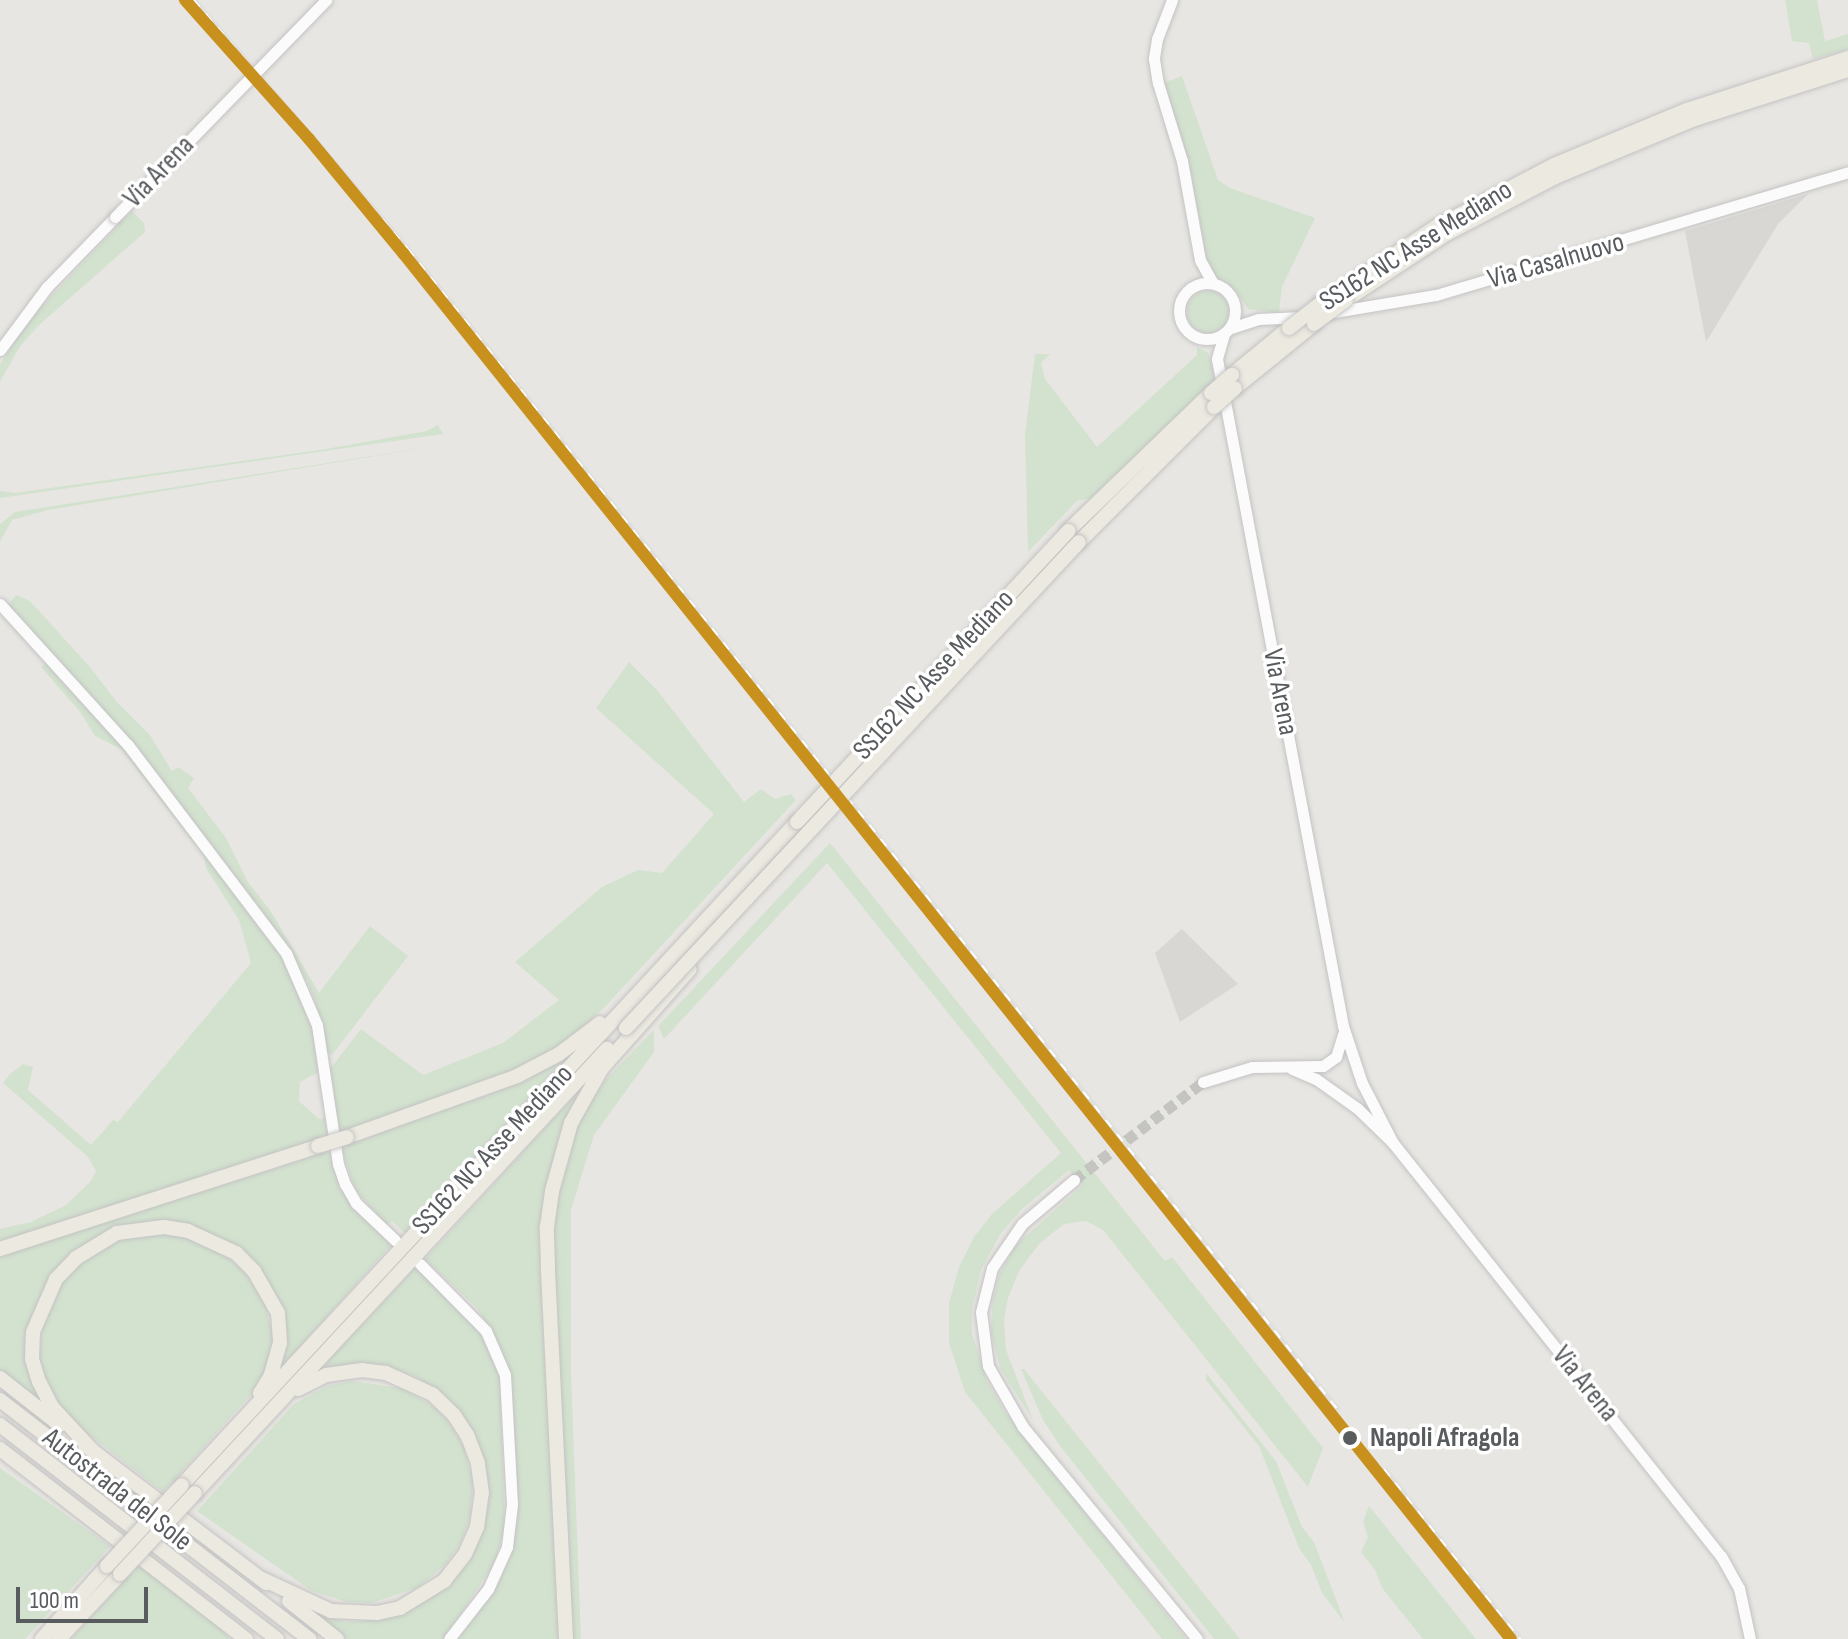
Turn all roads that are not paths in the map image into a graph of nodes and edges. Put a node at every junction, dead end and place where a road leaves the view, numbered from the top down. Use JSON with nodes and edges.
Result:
{"nodes":[{"id":1,"x":326,"y":0,"type":"edge"},
{"id":2,"x":1172,"y":0,"type":"edge"},
{"id":3,"x":1848,"y":58,"type":"edge"},
{"id":4,"x":1848,"y":70,"type":"edge"},
{"id":5,"x":1848,"y":172,"type":"edge"},
{"id":6,"x":1200,"y":260,"type":"junction"},
{"id":7,"x":1213,"y":283,"type":"junction"},
{"id":8,"x":1194,"y":286,"type":"junction"},
{"id":9,"x":1234,"y":303,"type":"junction"},
{"id":10,"x":1258,"y":319,"type":"junction"},
{"id":11,"x":1227,"y":331,"type":"junction"},
{"id":12,"x":1199,"y":339,"type":"junction"},
{"id":13,"x":0,"y":350,"type":"edge"},
{"id":14,"x":1217,"y":359,"type":"junction"},
{"id":15,"x":1234,"y":382,"type":"junction"},
{"id":16,"x":1074,"y":536,"type":"junction"},
{"id":17,"x":0,"y":604,"type":"edge"},
{"id":18,"x":611,"y":1017,"type":"junction"},
{"id":19,"x":1343,"y":1026,"type":"junction"},
{"id":20,"x":629,"y":1031,"type":"junction"},
{"id":21,"x":1292,"y":1069,"type":"junction"},
{"id":22,"x":1203,"y":1082,"type":"tunnel mouth"},
{"id":23,"x":1393,"y":1143,"type":"junction"},
{"id":24,"x":1074,"y":1180,"type":"tunnel mouth"},
{"id":25,"x":395,"y":1240,"type":"dead end"},
{"id":26,"x":0,"y":1249,"type":"edge"},
{"id":27,"x":420,"y":1264,"type":"dead end"},
{"id":28,"x":0,"y":1378,"type":"edge"},
{"id":29,"x":0,"y":1400,"type":"edge"},
{"id":30,"x":281,"y":1401,"type":"junction"},
{"id":31,"x":242,"y":1422,"type":"junction"},
{"id":32,"x":0,"y":1425,"type":"edge"},
{"id":33,"x":0,"y":1449,"type":"edge"},
{"id":34,"x":92,"y":1450,"type":"junction"},
{"id":35,"x":0,"y":1458,"type":"edge"},
{"id":36,"x":38,"y":1478,"type":"junction"},
{"id":37,"x":188,"y":1489,"type":"junction"},
{"id":38,"x":260,"y":1578,"type":"junction"},
{"id":39,"x":80,"y":1607,"type":"junction"},
{"id":40,"x":227,"y":1625,"type":"junction"},
{"id":41,"x":39,"y":1639,"type":"edge"},
{"id":42,"x":62,"y":1639,"type":"edge"},
{"id":43,"x":238,"y":1639,"type":"edge"},
{"id":44,"x":246,"y":1639,"type":"edge"},
{"id":45,"x":277,"y":1639,"type":"edge"},
{"id":46,"x":309,"y":1639,"type":"edge"},
{"id":47,"x":337,"y":1639,"type":"edge"},
{"id":48,"x":449,"y":1639,"type":"edge"},
{"id":49,"x":566,"y":1639,"type":"edge"},
{"id":50,"x":1197,"y":1639,"type":"edge"},
{"id":51,"x":1750,"y":1639,"type":"edge"}],
"edges":[{"from":1,"to":13,"type":"street","name":"Via Arena","bridge":true},
{"from":2,"to":6,"type":"street"},
{"from":3,"to":15,"type":"highway","name":"SS162 NC Asse Mediano","bridge":true},
{"from":4,"to":15,"type":"highway","name":"SS162 NC Asse Mediano","bridge":true},
{"from":5,"to":10,"type":"street","name":"Via Casalnuovo"},
{"from":6,"to":7,"type":"street"},
{"from":6,"to":8,"type":"street"},
{"from":7,"to":8,"type":"street"},
{"from":7,"to":9,"type":"street"},
{"from":8,"to":12,"type":"street"},
{"from":9,"to":10,"type":"street"},
{"from":9,"to":11,"type":"street"},
{"from":10,"to":11,"type":"street","name":"Via Casalnuovo"},
{"from":11,"to":12,"type":"street"},
{"from":11,"to":14,"type":"street","name":"Via Arena"},
{"from":12,"to":14,"type":"street"},
{"from":14,"to":19,"type":"street","name":"Via Arena"},
{"from":15,"to":16,"type":"highway","name":"SS162 NC Asse Mediano","bridge":true},
{"from":16,"to":18,"type":"highway","name":"SS162 NC Asse Mediano","bridge":true},
{"from":16,"to":20,"type":"highway","name":"SS162 NC Asse Mediano","bridge":true},
{"from":17,"to":25,"type":"street"},
{"from":18,"to":26,"type":"highway","bridge":true},
{"from":18,"to":31,"type":"highway","name":"SS162 NC Asse Mediano"},
{"from":19,"to":21,"type":"street","name":"Via Arena"},
{"from":19,"to":23,"type":"street","name":"Via Arena"},
{"from":20,"to":30,"type":"highway","name":"SS162 NC Asse Mediano"},
{"from":20,"to":49,"type":"highway"},
{"from":21,"to":22,"type":"street","name":"Via Arena"},
{"from":21,"to":23,"type":"street","name":"Via Arena"},
{"from":23,"to":51,"type":"street","name":"Via Arena"},
{"from":24,"to":50,"type":"street"},
{"from":27,"to":48,"type":"street"},
{"from":28,"to":34,"type":"highway"},
{"from":29,"to":46,"type":"highway","name":"Autostrada del Sole"},
{"from":30,"to":37,"type":"highway","name":"SS162 NC Asse Mediano"},
{"from":30,"to":38,"type":"highway"},
{"from":31,"to":34,"type":"highway"},
{"from":31,"to":37,"type":"highway","name":"SS162 NC Asse Mediano"},
{"from":32,"to":45,"type":"highway","name":"Autostrada del Sole"},
{"from":33,"to":36,"type":"highway"},
{"from":34,"to":38,"type":"highway"},
{"from":35,"to":36,"type":"highway"},
{"from":36,"to":40,"type":"highway"},
{"from":37,"to":39,"type":"highway","name":"SS162 NC Asse Mediano","bridge":true},
{"from":38,"to":47,"type":"highway"},
{"from":39,"to":41,"type":"highway"},
{"from":39,"to":42,"type":"highway"},
{"from":40,"to":43,"type":"highway"},
{"from":40,"to":44,"type":"highway"}]}
